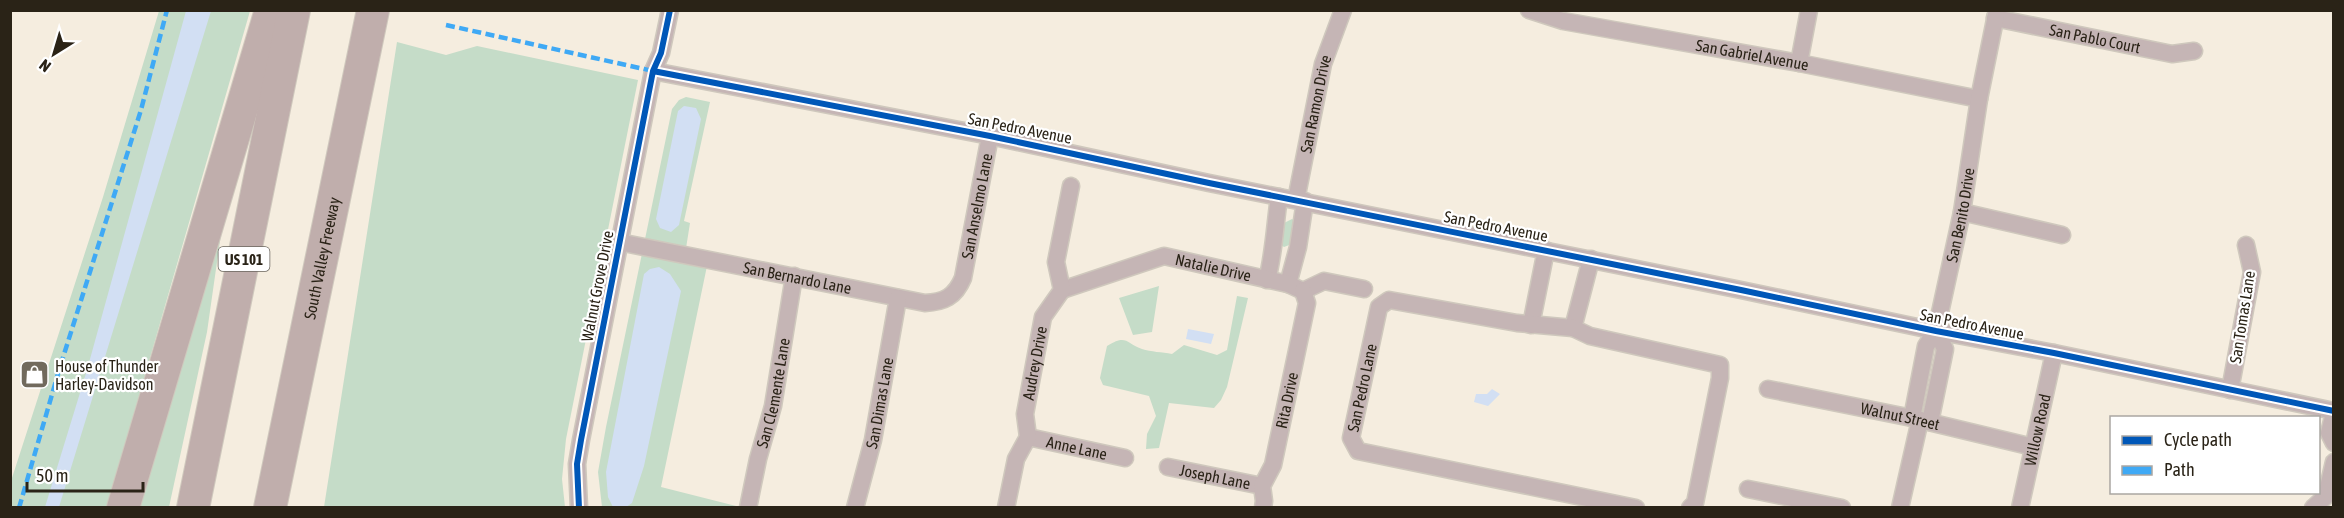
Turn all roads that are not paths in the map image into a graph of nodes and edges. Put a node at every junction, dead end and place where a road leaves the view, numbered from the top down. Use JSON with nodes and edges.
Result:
{"nodes":[{"id":1,"x":271,"y":10,"type":"edge"},
{"id":2,"x":294,"y":10,"type":"edge"},
{"id":3,"x":373,"y":10,"type":"edge"},
{"id":4,"x":670,"y":10,"type":"edge"},
{"id":5,"x":1343,"y":10,"type":"edge"},
{"id":6,"x":1529,"y":10,"type":"edge"},
{"id":7,"x":1809,"y":10,"type":"edge"},
{"id":8,"x":1996,"y":14,"type":"edge"},
{"id":9,"x":2194,"y":51,"type":"dead end"},
{"id":10,"x":1799,"y":63,"type":"junction"},
{"id":11,"x":653,"y":71,"type":"junction"},
{"id":12,"x":1979,"y":99,"type":"junction"},
{"id":13,"x":990,"y":136,"type":"junction"},
{"id":14,"x":1071,"y":186,"type":"dead end"},
{"id":15,"x":1293,"y":199,"type":"junction"},
{"id":16,"x":1962,"y":212,"type":"junction"},
{"id":17,"x":2062,"y":235,"type":"dead end"},
{"id":18,"x":1273,"y":241,"type":"junction"},
{"id":19,"x":619,"y":242,"type":"junction"},
{"id":20,"x":2246,"y":245,"type":"dead end"},
{"id":21,"x":1298,"y":247,"type":"junction"},
{"id":22,"x":1546,"y":250,"type":"junction"},
{"id":23,"x":1591,"y":259,"type":"junction"},
{"id":24,"x":794,"y":276,"type":"junction"},
{"id":25,"x":963,"y":278,"type":"joint"},
{"id":26,"x":1267,"y":280,"type":"junction"},
{"id":27,"x":1295,"y":287,"type":"junction"},
{"id":28,"x":1364,"y":289,"type":"dead end"},
{"id":29,"x":1062,"y":290,"type":"junction"},
{"id":30,"x":898,"y":298,"type":"junction"},
{"id":31,"x":1531,"y":325,"type":"junction"},
{"id":32,"x":1573,"y":328,"type":"junction"},
{"id":33,"x":1936,"y":331,"type":"junction"},
{"id":34,"x":303,"y":350,"type":"junction"},
{"id":35,"x":2054,"y":353,"type":"junction"},
{"id":36,"x":1768,"y":388,"type":"dead end"},
{"id":37,"x":2230,"y":390,"type":"junction"},
{"id":38,"x":2334,"y":412,"type":"edge"},
{"id":39,"x":1920,"y":420,"type":"junction"},
{"id":40,"x":1028,"y":437,"type":"junction"},
{"id":41,"x":2327,"y":440,"type":"edge"},
{"id":42,"x":2033,"y":447,"type":"junction"},
{"id":43,"x":1125,"y":458,"type":"dead end"},
{"id":44,"x":2334,"y":462,"type":"edge"},
{"id":45,"x":1168,"y":467,"type":"dead end"},
{"id":46,"x":1262,"y":486,"type":"junction"},
{"id":47,"x":1748,"y":489,"type":"dead end"},
{"id":48,"x":2311,"y":502,"type":"edge"},
{"id":49,"x":123,"y":507,"type":"edge"},
{"id":50,"x":193,"y":507,"type":"edge"},
{"id":51,"x":270,"y":507,"type":"edge"},
{"id":52,"x":286,"y":507,"type":"edge"},
{"id":53,"x":579,"y":507,"type":"edge"},
{"id":54,"x":748,"y":507,"type":"edge"},
{"id":55,"x":855,"y":507,"type":"edge"},
{"id":56,"x":1006,"y":507,"type":"edge"},
{"id":57,"x":1263,"y":507,"type":"edge"},
{"id":58,"x":1636,"y":507,"type":"edge"},
{"id":59,"x":1690,"y":507,"type":"edge"},
{"id":60,"x":1842,"y":507,"type":"edge"},
{"id":61,"x":1900,"y":507,"type":"edge"},
{"id":62,"x":2020,"y":507,"type":"edge"}],
"edges":[{"from":1,"to":49,"type":"highway"},
{"from":2,"to":50,"type":"highway","number":"US 101"},
{"from":3,"to":34,"type":"highway","name":"South Valley Freeway"},
{"from":4,"to":11,"type":"street","name":"Walnut Grove Drive"},
{"from":5,"to":15,"type":"street","name":"San Ramon Drive"},
{"from":6,"to":10,"type":"street","name":"San Gabriel Avenue"},
{"from":7,"to":10,"type":"street"},
{"from":8,"to":9,"type":"street","name":"San Pablo Court"},
{"from":8,"to":12,"type":"street","name":"San Benito Drive"},
{"from":10,"to":12,"type":"street","name":"San Gabriel Avenue"},
{"from":11,"to":13,"type":"street","name":"San Pedro Avenue"},
{"from":11,"to":19,"type":"street","name":"Walnut Grove Drive"},
{"from":12,"to":16,"type":"street","name":"San Benito Drive"},
{"from":13,"to":15,"type":"street","name":"San Pedro Avenue"},
{"from":13,"to":25,"type":"street","name":"San Anselmo Lane"},
{"from":14,"to":29,"type":"street"},
{"from":15,"to":18,"type":"street","name":"San Ramon Drive"},
{"from":15,"to":21,"type":"street","name":"San Ramon Drive"},
{"from":15,"to":22,"type":"street","name":"San Pedro Avenue"},
{"from":16,"to":17,"type":"street"},
{"from":16,"to":33,"type":"street","name":"San Benito Drive"},
{"from":18,"to":21,"type":"street"},
{"from":18,"to":26,"type":"street","name":"San Ramon Drive"},
{"from":19,"to":24,"type":"street","name":"San Bernardo Lane"},
{"from":19,"to":53,"type":"street","name":"Walnut Grove Drive"},
{"from":20,"to":37,"type":"street","name":"San Tomas Lane"},
{"from":21,"to":27,"type":"street","name":"San Ramon Drive"},
{"from":22,"to":23,"type":"street","name":"San Pedro Avenue"},
{"from":22,"to":31,"type":"street"},
{"from":23,"to":32,"type":"street"},
{"from":23,"to":33,"type":"street","name":"San Pedro Avenue"},
{"from":24,"to":30,"type":"street","name":"San Bernardo Lane"},
{"from":24,"to":54,"type":"street","name":"San Clemente Lane"},
{"from":25,"to":30,"type":"street","name":"San Bernardo Lane"},
{"from":26,"to":27,"type":"street","name":"Natalie Drive"},
{"from":26,"to":29,"type":"street","name":"Natalie Drive"},
{"from":27,"to":28,"type":"street"},
{"from":27,"to":46,"type":"street","name":"Rita Drive"},
{"from":29,"to":40,"type":"street","name":"Audrey Drive"},
{"from":30,"to":55,"type":"street","name":"San Dimas Lane"},
{"from":31,"to":32,"type":"street","name":"San Pedro Lane"},
{"from":31,"to":58,"type":"street","name":"San Pedro Lane"},
{"from":32,"to":59,"type":"street","name":"San Pedro Lane"},
{"from":33,"to":35,"type":"street","name":"San Pedro Avenue"},
{"from":33,"to":39,"type":"street","name":"San Benito Drive"},
{"from":34,"to":51,"type":"highway","name":"South Valley Freeway"},
{"from":34,"to":52,"type":"highway"},
{"from":35,"to":37,"type":"street","name":"San Pedro Avenue"},
{"from":35,"to":42,"type":"street","name":"Willow Road"},
{"from":36,"to":39,"type":"street","name":"Walnut Street"},
{"from":37,"to":38,"type":"street","name":"San Pedro Avenue"},
{"from":38,"to":41,"type":"street"},
{"from":39,"to":42,"type":"street","name":"Walnut Street"},
{"from":39,"to":61,"type":"street","name":"San Benito Drive"},
{"from":40,"to":43,"type":"street","name":"Anne Lane"},
{"from":40,"to":56,"type":"street","name":"Audrey Drive"},
{"from":42,"to":62,"type":"street","name":"Willow Road"},
{"from":44,"to":48,"type":"street"},
{"from":45,"to":46,"type":"street","name":"Joseph Lane"},
{"from":46,"to":57,"type":"street","name":"Rita Drive"},
{"from":47,"to":60,"type":"street"}]}
